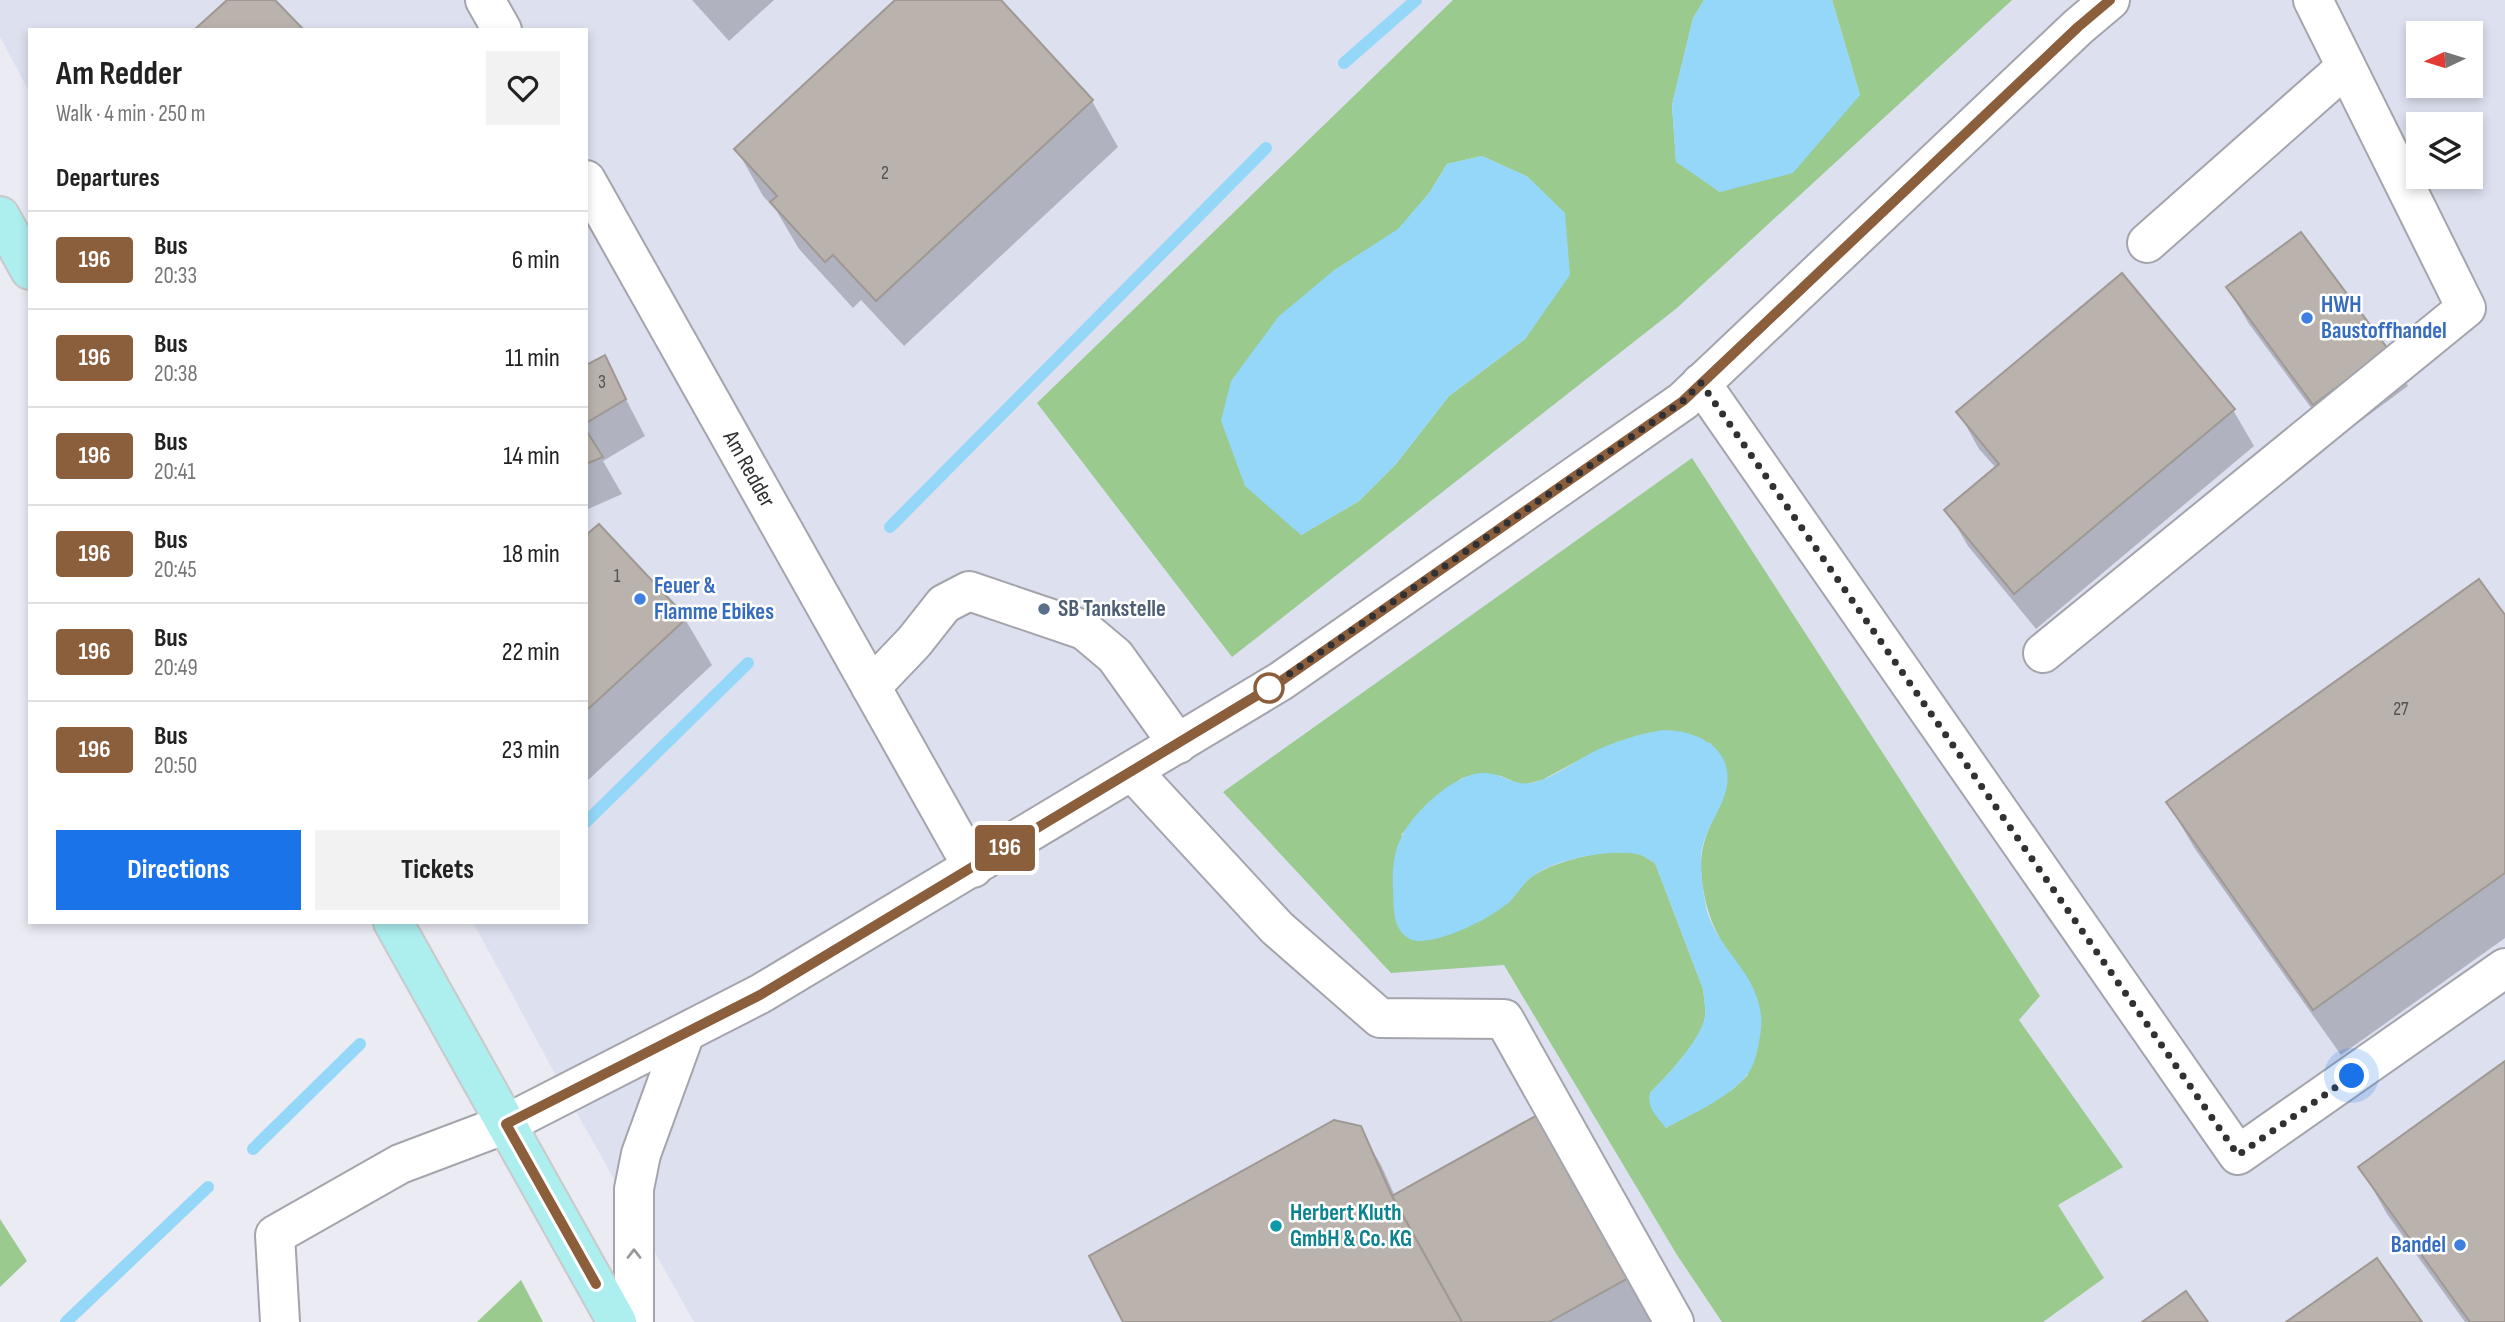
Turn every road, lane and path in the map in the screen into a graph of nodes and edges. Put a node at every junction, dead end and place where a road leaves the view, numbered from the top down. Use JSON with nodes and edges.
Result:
{"nodes":[{"id":1,"x":485,"y":0,"type":"edge"},
{"id":2,"x":2110,"y":0,"type":"edge"},
{"id":3,"x":2313,"y":0,"type":"edge"},
{"id":4,"x":501,"y":28,"type":"edge"},
{"id":5,"x":2346,"y":66,"type":"junction"},
{"id":6,"x":588,"y":184,"type":"edge"},
{"id":7,"x":0,"y":216,"type":"edge"},
{"id":8,"x":2147,"y":243,"type":"dead end"},
{"id":9,"x":28,"y":266,"type":"edge"},
{"id":10,"x":1701,"y":383,"type":"junction"},
{"id":11,"x":2043,"y":653,"type":"dead end"},
{"id":12,"x":871,"y":687,"type":"junction"},
{"id":13,"x":1178,"y":744,"type":"junction"},
{"id":14,"x":1132,"y":771,"type":"junction"},
{"id":15,"x":972,"y":868,"type":"junction"},
{"id":16,"x":394,"y":924,"type":"edge"},
{"id":17,"x":2505,"y":968,"type":"edge"},
{"id":18,"x":685,"y":1033,"type":"junction"},
{"id":19,"x":506,"y":1124,"type":"junction"},
{"id":20,"x":280,"y":1322,"type":"edge"},
{"id":21,"x":617,"y":1322,"type":"edge"},
{"id":22,"x":634,"y":1322,"type":"edge"},
{"id":23,"x":1674,"y":1322,"type":"edge"}],
"edges":[{"from":1,"to":4,"type":"street"},
{"from":2,"to":10,"type":"street"},
{"from":3,"to":5,"type":"street"},
{"from":5,"to":8,"type":"street"},
{"from":5,"to":11,"type":"street"},
{"from":6,"to":12,"type":"street","name":"Am Redder"},
{"from":7,"to":9,"type":"main road"},
{"from":10,"to":13,"type":"street"},
{"from":10,"to":17,"type":"street"},
{"from":12,"to":13,"type":"street"},
{"from":12,"to":15,"type":"street","name":"Am Redder"},
{"from":13,"to":14,"type":"street"},
{"from":14,"to":15,"type":"street"},
{"from":14,"to":23,"type":"street"},
{"from":15,"to":18,"type":"street"},
{"from":16,"to":19,"type":"main road"},
{"from":18,"to":19,"type":"street"},
{"from":22,"to":18,"type":"street","one_way":true},
{"from":19,"to":20,"type":"street"},
{"from":19,"to":21,"type":"main road"}]}
